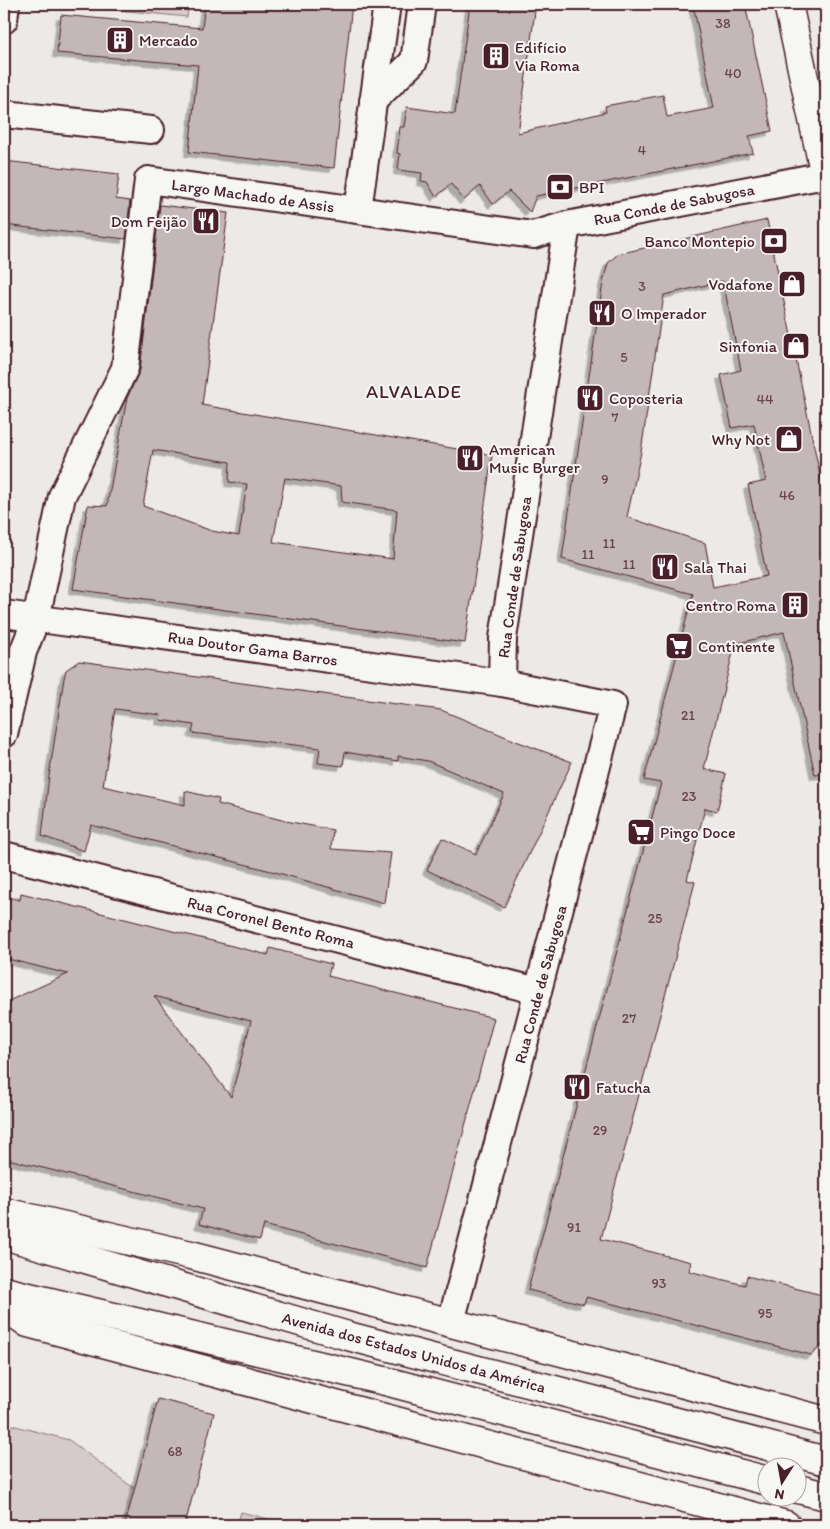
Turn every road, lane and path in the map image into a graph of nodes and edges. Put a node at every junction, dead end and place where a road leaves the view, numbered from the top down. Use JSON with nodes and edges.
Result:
{"nodes":[{"id":1,"x":6,"y":4,"type":"edge"},
{"id":2,"x":386,"y":4,"type":"edge"},
{"id":3,"x":422,"y":4,"type":"edge"},
{"id":4,"x":788,"y":4,"type":"edge"},
{"id":5,"x":4,"y":20,"type":"edge"},
{"id":6,"x":373,"y":101,"type":"junction"},
{"id":7,"x":4,"y":114,"type":"edge"},
{"id":8,"x":151,"y":130,"type":"dead end"},
{"id":9,"x":825,"y":171,"type":"edge"},
{"id":10,"x":358,"y":210,"type":"junction"},
{"id":11,"x":567,"y":225,"type":"junction"},
{"id":12,"x":4,"y":614,"type":"edge"},
{"id":13,"x":36,"y":619,"type":"junction"},
{"id":14,"x":502,"y":683,"type":"junction"},
{"id":15,"x":4,"y":734,"type":"edge"},
{"id":16,"x":4,"y":855,"type":"edge"},
{"id":17,"x":538,"y":991,"type":"junction"},
{"id":18,"x":4,"y":1212,"type":"edge"},
{"id":19,"x":4,"y":1235,"type":"edge"},
{"id":20,"x":4,"y":1291,"type":"edge"},
{"id":21,"x":4,"y":1306,"type":"edge"},
{"id":22,"x":451,"y":1322,"type":"junction"},
{"id":23,"x":826,"y":1421,"type":"edge"},
{"id":24,"x":826,"y":1461,"type":"edge"},
{"id":25,"x":758,"y":1478,"type":"edge"},
{"id":26,"x":808,"y":1492,"type":"edge"},
{"id":27,"x":826,"y":1496,"type":"edge"},
{"id":28,"x":786,"y":1525,"type":"edge"}],
"edges":[{"from":1,"to":5,"type":"street"},
{"from":2,"to":6,"type":"street"},
{"from":3,"to":6,"type":"street"},
{"from":4,"to":9,"type":"main road"},
{"from":6,"to":10,"type":"street"},
{"from":7,"to":8,"type":"street"},
{"from":9,"to":11,"type":"street","name":"Rua Conde de Sabugosa"},
{"from":10,"to":11,"type":"street","name":"Largo Machado de Assis"},
{"from":10,"to":13,"type":"street","name":"Largo Machado de Assis"},
{"from":11,"to":14,"type":"street","name":"Rua Conde de Sabugosa"},
{"from":12,"to":13,"type":"street","name":"Rua Doutor Gama Barros"},
{"from":13,"to":14,"type":"street","name":"Rua Doutor Gama Barros"},
{"from":13,"to":15,"type":"street"},
{"from":14,"to":17,"type":"street","name":"Rua Conde de Sabugosa"},
{"from":16,"to":17,"type":"street","name":"Rua Coronel Bento Roma"},
{"from":17,"to":22,"type":"street","name":"Rua Conde de Sabugosa"},
{"from":18,"to":22,"type":"main road"},
{"from":19,"to":24,"type":"main road","name":"Avenida dos Estados Unidos da América"},
{"from":20,"to":25,"type":"main road"},
{"from":21,"to":28,"type":"main road"},
{"from":22,"to":23,"type":"main road"},
{"from":26,"to":27,"type":"main road"}]}
